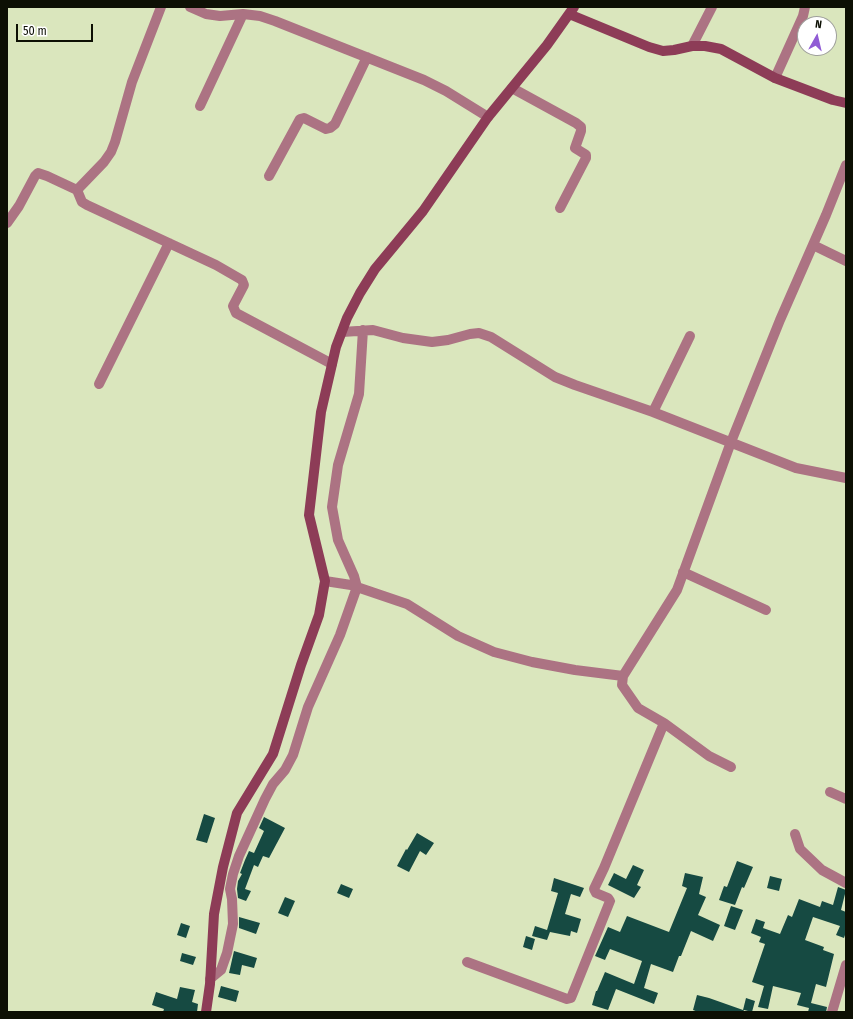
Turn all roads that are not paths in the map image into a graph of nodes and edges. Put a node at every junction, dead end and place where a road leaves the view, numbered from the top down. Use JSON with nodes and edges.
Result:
{"nodes":[{"id":1,"x":161,"y":7,"type":"edge"},
{"id":2,"x":190,"y":7,"type":"edge"},
{"id":3,"x":712,"y":7,"type":"edge"},
{"id":4,"x":805,"y":7,"type":"edge"},
{"id":5,"x":571,"y":11,"type":"edge"},
{"id":6,"x":248,"y":12,"type":"edge"},
{"id":7,"x":692,"y":46,"type":"junction"},
{"id":8,"x":368,"y":57,"type":"junction"},
{"id":9,"x":775,"y":78,"type":"junction"},
{"id":10,"x":512,"y":88,"type":"junction"},
{"id":11,"x":846,"y":102,"type":"edge"},
{"id":12,"x":200,"y":106,"type":"dead end"},
{"id":13,"x":488,"y":117,"type":"junction"},
{"id":14,"x":846,"y":165,"type":"edge"},
{"id":15,"x":269,"y":176,"type":"dead end"},
{"id":16,"x":77,"y":190,"type":"junction"},
{"id":17,"x":560,"y":208,"type":"dead end"},
{"id":18,"x":8,"y":220,"type":"edge"},
{"id":19,"x":169,"y":243,"type":"junction"},
{"id":20,"x":813,"y":245,"type":"junction"},
{"id":21,"x":846,"y":261,"type":"edge"},
{"id":22,"x":363,"y":330,"type":"junction"},
{"id":23,"x":342,"y":332,"type":"junction"},
{"id":24,"x":690,"y":336,"type":"dead end"},
{"id":25,"x":332,"y":364,"type":"junction"},
{"id":26,"x":99,"y":384,"type":"dead end"},
{"id":27,"x":653,"y":412,"type":"junction"},
{"id":28,"x":731,"y":442,"type":"junction"},
{"id":29,"x":846,"y":478,"type":"edge"},
{"id":30,"x":683,"y":572,"type":"junction"},
{"id":31,"x":325,"y":581,"type":"junction"},
{"id":32,"x":356,"y":586,"type":"junction"},
{"id":33,"x":766,"y":610,"type":"dead end"},
{"id":34,"x":623,"y":676,"type":"junction"},
{"id":35,"x":664,"y":723,"type":"junction"},
{"id":36,"x":731,"y":767,"type":"dead end"},
{"id":37,"x":830,"y":792,"type":"dead end"},
{"id":38,"x":846,"y":799,"type":"edge"},
{"id":39,"x":795,"y":834,"type":"dead end"},
{"id":40,"x":846,"y":883,"type":"edge"},
{"id":41,"x":467,"y":962,"type":"dead end"},
{"id":42,"x":846,"y":965,"type":"edge"},
{"id":43,"x":210,"y":979,"type":"junction"},
{"id":44,"x":206,"y":1012,"type":"edge"},
{"id":45,"x":832,"y":1012,"type":"edge"}],
"edges":[{"from":1,"to":16,"type":"street"},
{"from":2,"to":6,"type":"street"},
{"from":3,"to":7,"type":"street"},
{"from":4,"to":9,"type":"street"},
{"from":5,"to":7,"type":"street"},
{"from":5,"to":10,"type":"street"},
{"from":6,"to":8,"type":"street"},
{"from":6,"to":12,"type":"street"},
{"from":7,"to":9,"type":"street"},
{"from":8,"to":13,"type":"street"},
{"from":8,"to":15,"type":"street"},
{"from":9,"to":11,"type":"street"},
{"from":10,"to":13,"type":"street"},
{"from":10,"to":17,"type":"street"},
{"from":13,"to":23,"type":"street"},
{"from":14,"to":20,"type":"street"},
{"from":16,"to":18,"type":"street"},
{"from":16,"to":19,"type":"street"},
{"from":19,"to":25,"type":"street"},
{"from":19,"to":26,"type":"street"},
{"from":20,"to":21,"type":"street"},
{"from":20,"to":28,"type":"street"},
{"from":22,"to":23,"type":"street"},
{"from":22,"to":27,"type":"street"},
{"from":22,"to":32,"type":"street"},
{"from":23,"to":25,"type":"street"},
{"from":24,"to":27,"type":"street"},
{"from":25,"to":31,"type":"street"},
{"from":27,"to":28,"type":"street"},
{"from":28,"to":29,"type":"street"},
{"from":28,"to":30,"type":"street"},
{"from":30,"to":33,"type":"street"},
{"from":30,"to":34,"type":"street"},
{"from":31,"to":32,"type":"street"},
{"from":31,"to":43,"type":"street"},
{"from":32,"to":34,"type":"street"},
{"from":32,"to":43,"type":"street"},
{"from":34,"to":35,"type":"street"},
{"from":35,"to":36,"type":"street"},
{"from":35,"to":41,"type":"street"},
{"from":37,"to":38,"type":"street"},
{"from":39,"to":40,"type":"street"},
{"from":42,"to":45,"type":"street"},
{"from":43,"to":44,"type":"street"}]}
